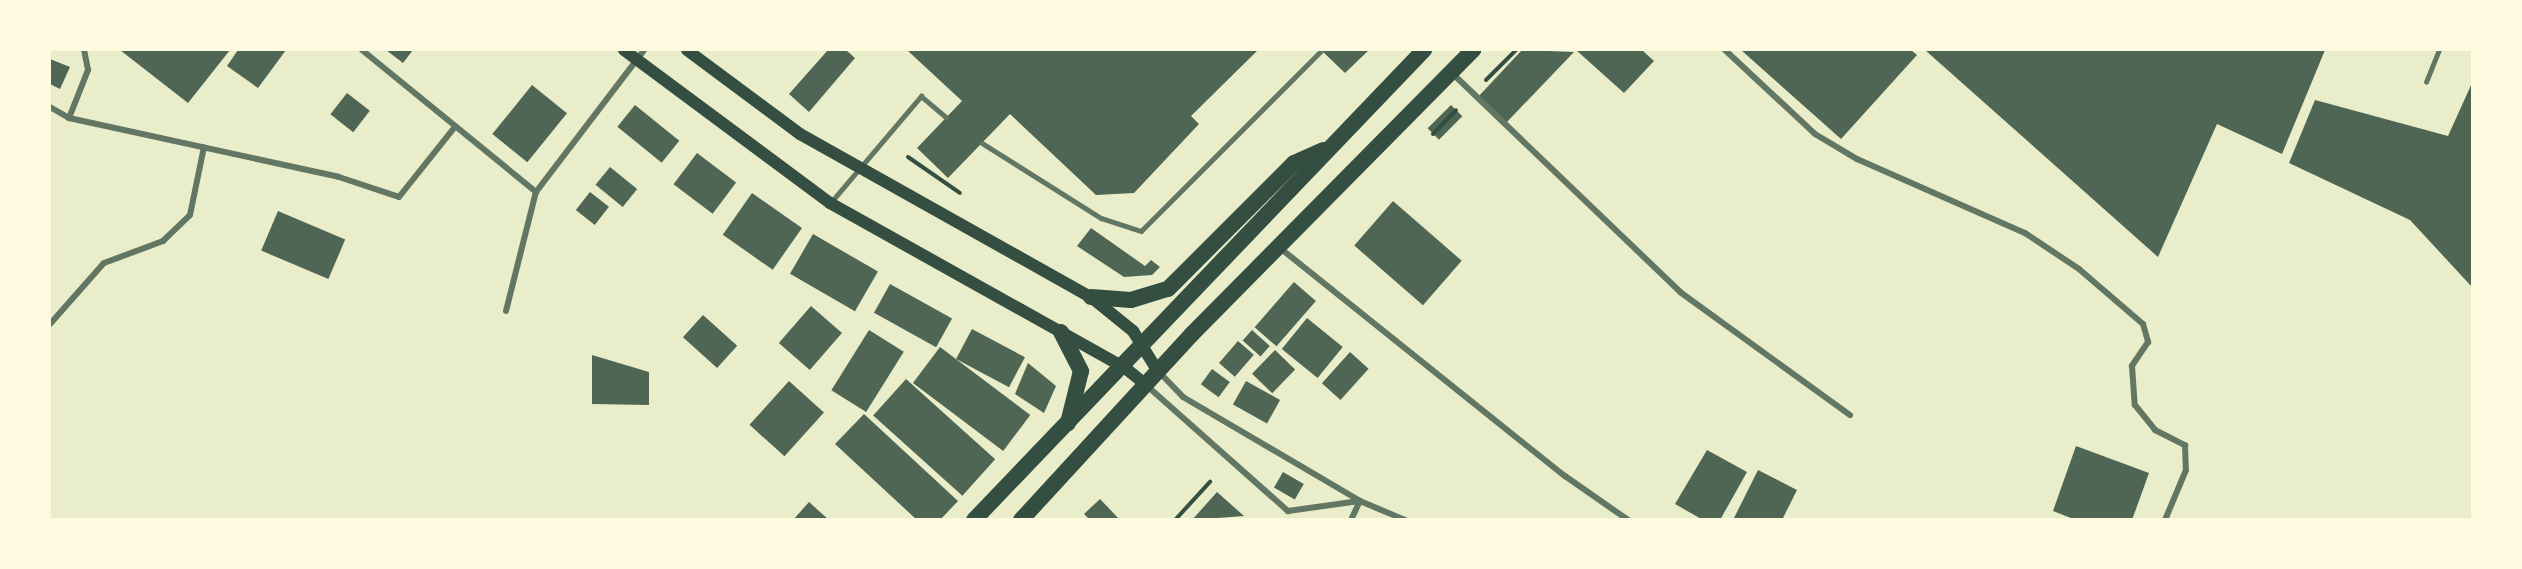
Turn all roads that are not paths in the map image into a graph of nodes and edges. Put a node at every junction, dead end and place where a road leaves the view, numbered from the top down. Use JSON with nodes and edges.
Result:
{"nodes":[{"id":1,"x":84,"y":50,"type":"edge"},
{"id":2,"x":362,"y":50,"type":"edge"},
{"id":3,"x":624,"y":50,"type":"edge"},
{"id":4,"x":687,"y":50,"type":"edge"},
{"id":5,"x":1322,"y":50,"type":"edge"},
{"id":6,"x":1424,"y":50,"type":"edge"},
{"id":7,"x":1473,"y":50,"type":"edge"},
{"id":8,"x":1725,"y":50,"type":"edge"},
{"id":9,"x":2439,"y":50,"type":"edge"},
{"id":10,"x":640,"y":55,"type":"edge"},
{"id":11,"x":1451,"y":72,"type":"junction"},
{"id":12,"x":2426,"y":82,"type":"dead end"},
{"id":13,"x":50,"y":107,"type":"edge"},
{"id":14,"x":69,"y":117,"type":"junction"},
{"id":15,"x":946,"y":117,"type":"dead end"},
{"id":16,"x":454,"y":128,"type":"junction"},
{"id":17,"x":982,"y":143,"type":"dead end"},
{"id":18,"x":204,"y":147,"type":"junction"},
{"id":19,"x":1329,"y":148,"type":"junction"},
{"id":20,"x":856,"y":168,"type":"junction"},
{"id":21,"x":536,"y":192,"type":"junction"},
{"id":22,"x":830,"y":203,"type":"junction"},
{"id":23,"x":1280,"y":248,"type":"junction"},
{"id":24,"x":1091,"y":297,"type":"junction"},
{"id":25,"x":506,"y":311,"type":"dead end"},
{"id":26,"x":50,"y":324,"type":"edge"},
{"id":27,"x":1061,"y":332,"type":"junction"},
{"id":28,"x":1144,"y":344,"type":"junction"},
{"id":29,"x":1124,"y":367,"type":"junction"},
{"id":30,"x":1157,"y":370,"type":"junction"},
{"id":31,"x":1144,"y":383,"type":"junction"},
{"id":32,"x":1850,"y":415,"type":"dead end"},
{"id":33,"x":1067,"y":424,"type":"junction"},
{"id":34,"x":1360,"y":501,"type":"junction"},
{"id":35,"x":974,"y":519,"type":"edge"},
{"id":36,"x":1021,"y":519,"type":"edge"},
{"id":37,"x":1351,"y":519,"type":"edge"},
{"id":38,"x":1405,"y":519,"type":"edge"},
{"id":39,"x":1628,"y":519,"type":"edge"},
{"id":40,"x":2165,"y":519,"type":"edge"}],
"edges":[{"from":1,"to":14,"type":"street"},
{"from":2,"to":16,"type":"street"},
{"from":3,"to":10,"type":"main road"},
{"from":4,"to":20,"type":"main road"},
{"from":5,"to":17,"type":"lane"},
{"from":6,"to":19,"type":"highway"},
{"from":7,"to":11,"type":"highway"},
{"from":8,"to":40,"type":"street"},
{"from":9,"to":12,"type":"lane"},
{"from":10,"to":21,"type":"street"},
{"from":10,"to":22,"type":"main road"},
{"from":11,"to":23,"type":"highway"},
{"from":11,"to":32,"type":"street"},
{"from":13,"to":14,"type":"street"},
{"from":14,"to":18,"type":"street"},
{"from":15,"to":20,"type":"lane"},
{"from":16,"to":18,"type":"street"},
{"from":16,"to":21,"type":"street"},
{"from":18,"to":26,"type":"street"},
{"from":19,"to":24,"type":"highway"},
{"from":19,"to":28,"type":"highway"},
{"from":20,"to":22,"type":"lane"},
{"from":20,"to":24,"type":"main road"},
{"from":21,"to":25,"type":"street"},
{"from":22,"to":27,"type":"main road"},
{"from":23,"to":30,"type":"highway"},
{"from":23,"to":39,"type":"street"},
{"from":24,"to":28,"type":"main road"},
{"from":27,"to":29,"type":"main road"},
{"from":27,"to":33,"type":"highway"},
{"from":28,"to":29,"type":"highway"},
{"from":28,"to":30,"type":"main road"},
{"from":29,"to":31,"type":"main road"},
{"from":29,"to":33,"type":"highway"},
{"from":30,"to":31,"type":"highway"},
{"from":30,"to":34,"type":"street"},
{"from":31,"to":34,"type":"street"},
{"from":31,"to":36,"type":"highway"},
{"from":33,"to":35,"type":"highway"},
{"from":34,"to":37,"type":"street"},
{"from":34,"to":38,"type":"street"}]}
